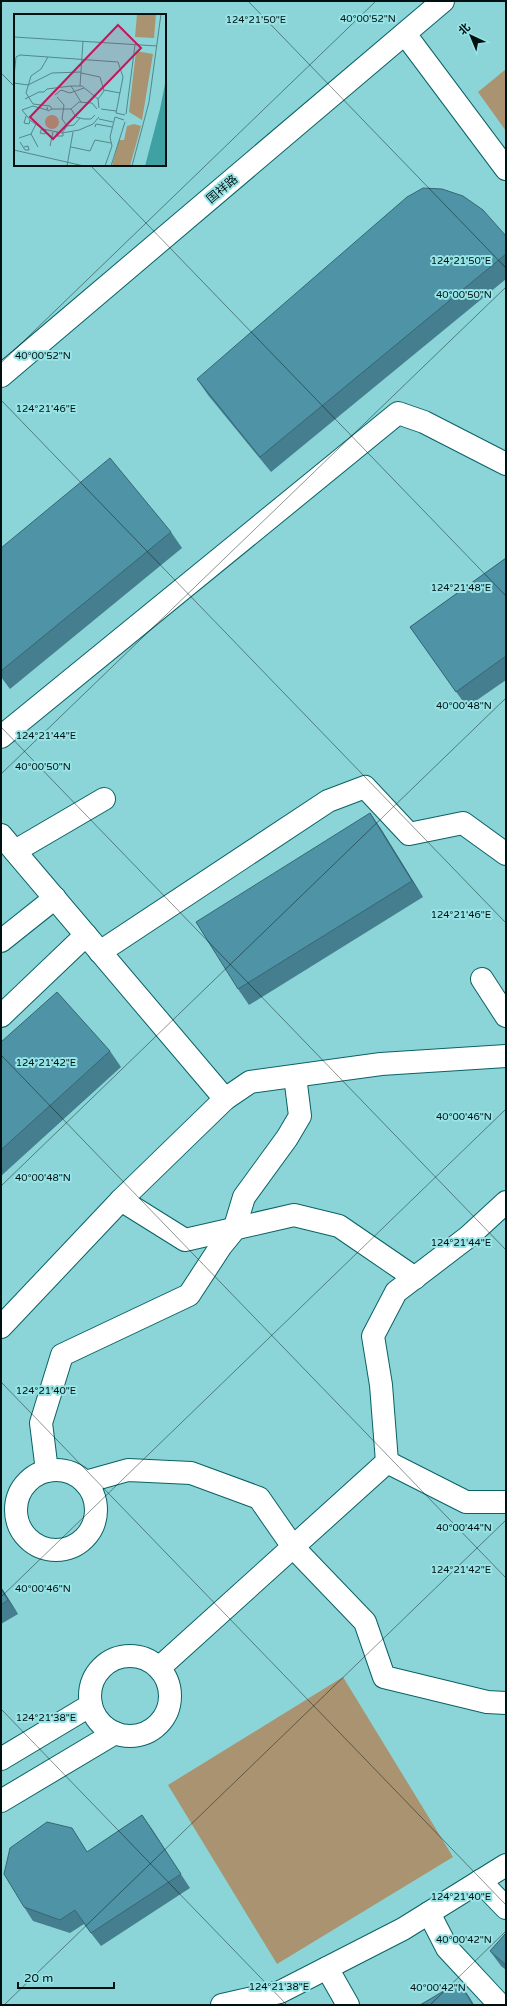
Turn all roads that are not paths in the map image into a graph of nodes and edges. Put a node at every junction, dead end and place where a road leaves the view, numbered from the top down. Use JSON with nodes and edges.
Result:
{"nodes":[{"id":1,"x":443,"y":1,"type":"edge"},
{"id":2,"x":405,"y":34,"type":"junction"},
{"id":3,"x":506,"y":169,"type":"edge"},
{"id":4,"x":1,"y":376,"type":"edge"},
{"id":5,"x":506,"y":464,"type":"edge"},
{"id":6,"x":1,"y":737,"type":"edge"},
{"id":7,"x":104,"y":799,"type":"dead end"},
{"id":8,"x":8,"y":843,"type":"edge"},
{"id":9,"x":506,"y":854,"type":"edge"},
{"id":10,"x":55,"y":898,"type":"junction"},
{"id":11,"x":86,"y":935,"type":"junction"},
{"id":12,"x":1,"y":941,"type":"edge"},
{"id":13,"x":100,"y":952,"type":"junction"},
{"id":14,"x":482,"y":979,"type":"dead end"},
{"id":15,"x":1,"y":1016,"type":"edge"},
{"id":16,"x":506,"y":1016,"type":"edge"},
{"id":17,"x":506,"y":1056,"type":"edge"},
{"id":18,"x":295,"y":1076,"type":"junction"},
{"id":19,"x":225,"y":1099,"type":"junction"},
{"id":20,"x":121,"y":1200,"type":"junction"},
{"id":21,"x":506,"y":1202,"type":"edge"},
{"id":22,"x":234,"y":1230,"type":"junction"},
{"id":23,"x":415,"y":1278,"type":"junction"},
{"id":24,"x":1,"y":1327,"type":"edge"},
{"id":25,"x":387,"y":1462,"type":"junction"},
{"id":26,"x":47,"y":1471,"type":"junction"},
{"id":27,"x":85,"y":1482,"type":"junction"},
{"id":28,"x":10,"y":1495,"type":"edge"},
{"id":29,"x":506,"y":1502,"type":"edge"},
{"id":30,"x":293,"y":1547,"type":"junction"},
{"id":31,"x":159,"y":1668,"type":"junction"},
{"id":32,"x":506,"y":1704,"type":"edge"},
{"id":33,"x":91,"y":1705,"type":"junction"},
{"id":34,"x":115,"y":1733,"type":"junction"},
{"id":35,"x":1,"y":1759,"type":"edge"},
{"id":36,"x":1,"y":1801,"type":"edge"},
{"id":37,"x":506,"y":1865,"type":"edge"},
{"id":38,"x":480,"y":1881,"type":"junction"},
{"id":39,"x":506,"y":1908,"type":"edge"},
{"id":40,"x":429,"y":1913,"type":"junction"},
{"id":41,"x":327,"y":1968,"type":"junction"},
{"id":42,"x":256,"y":2001,"type":"edge"},
{"id":43,"x":222,"y":2005,"type":"edge"},
{"id":44,"x":348,"y":2005,"type":"edge"},
{"id":45,"x":500,"y":2005,"type":"edge"}],
"edges":[{"from":1,"to":2,"type":"street","name":"国祥路"},
{"from":2,"to":3,"type":"street"},
{"from":2,"to":4,"type":"street","name":"国祥路"},
{"from":5,"to":6,"type":"street"},
{"from":7,"to":8,"type":"street"},
{"from":8,"to":10,"type":"street"},
{"from":9,"to":13,"type":"street"},
{"from":10,"to":11,"type":"street"},
{"from":10,"to":12,"type":"street"},
{"from":11,"to":13,"type":"street"},
{"from":11,"to":15,"type":"street"},
{"from":13,"to":19,"type":"street"},
{"from":14,"to":16,"type":"street"},
{"from":17,"to":18,"type":"street"},
{"from":18,"to":19,"type":"street"},
{"from":18,"to":22,"type":"street"},
{"from":19,"to":20,"type":"street"},
{"from":20,"to":22,"type":"street"},
{"from":20,"to":24,"type":"street"},
{"from":21,"to":23,"type":"street"},
{"from":22,"to":23,"type":"street"},
{"from":22,"to":26,"type":"street"},
{"from":23,"to":25,"type":"street"},
{"from":25,"to":29,"type":"street"},
{"from":25,"to":30,"type":"street"},
{"from":26,"to":27,"type":"street"},
{"from":26,"to":28,"type":"street"},
{"from":27,"to":28,"type":"street"},
{"from":27,"to":30,"type":"street"},
{"from":30,"to":31,"type":"street"},
{"from":30,"to":32,"type":"street"},
{"from":31,"to":33,"type":"street"},
{"from":31,"to":34,"type":"street"},
{"from":33,"to":34,"type":"street"},
{"from":33,"to":35,"type":"street"},
{"from":34,"to":36,"type":"street"},
{"from":37,"to":38,"type":"street"},
{"from":38,"to":39,"type":"street"},
{"from":38,"to":40,"type":"street"},
{"from":40,"to":41,"type":"street"},
{"from":40,"to":45,"type":"street"},
{"from":41,"to":42,"type":"street"},
{"from":41,"to":44,"type":"street"},
{"from":42,"to":43,"type":"street"}]}
